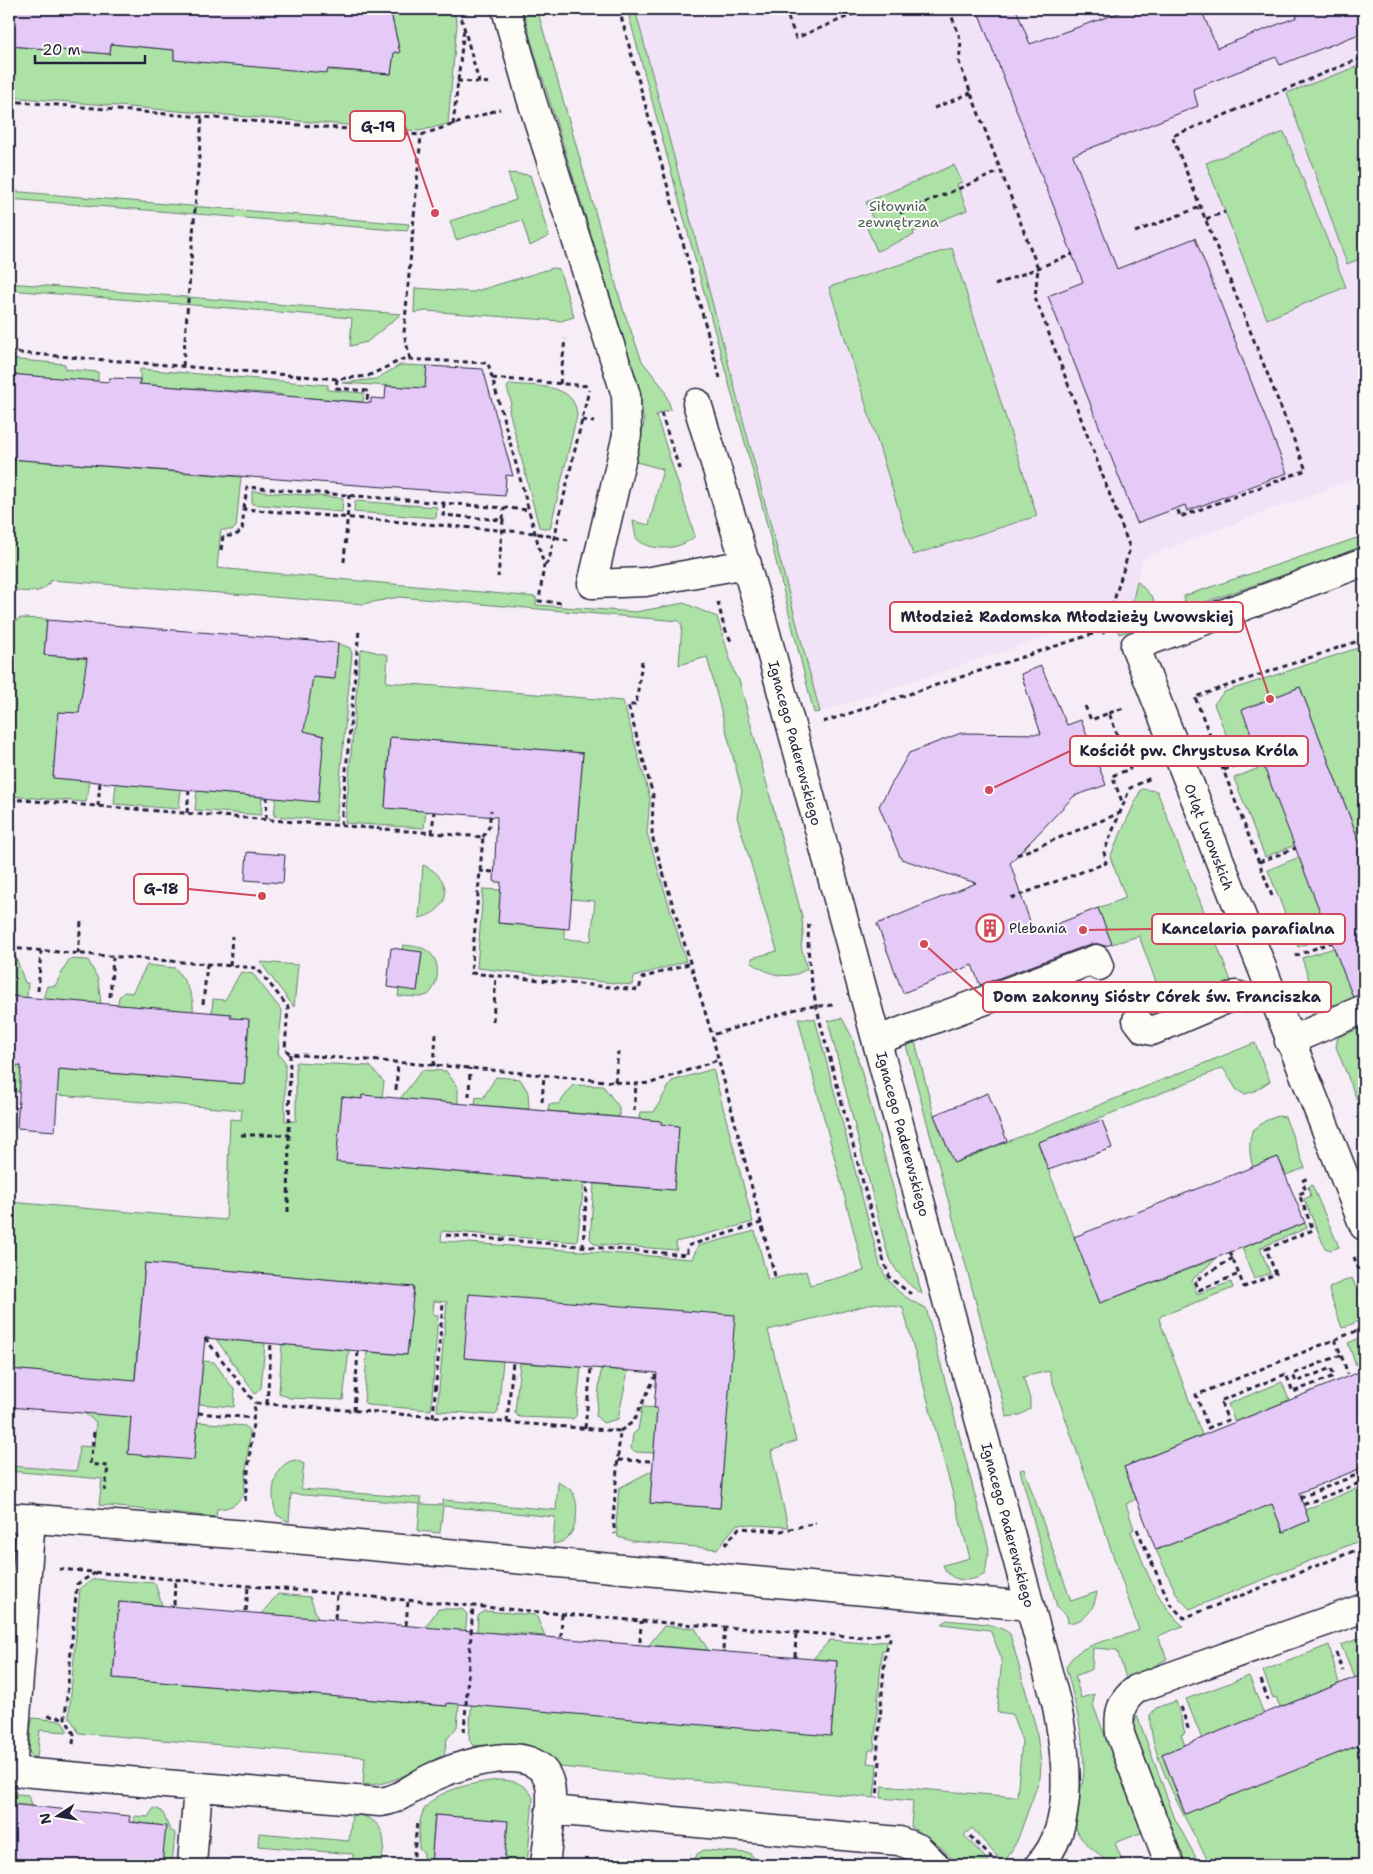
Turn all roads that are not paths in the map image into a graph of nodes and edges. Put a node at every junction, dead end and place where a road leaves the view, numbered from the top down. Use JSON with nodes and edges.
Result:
{"nodes":[{"id":1,"x":506,"y":9,"type":"edge"},
{"id":2,"x":697,"y":403,"type":"dead end"},
{"id":3,"x":1364,"y":562,"type":"edge"},
{"id":4,"x":746,"y":564,"type":"junction"},
{"id":5,"x":1099,"y":966,"type":"dead end"},
{"id":6,"x":1246,"y":998,"type":"dead end"},
{"id":7,"x":1364,"y":1009,"type":"edge"},
{"id":8,"x":1137,"y":1020,"type":"dead end"},
{"id":9,"x":878,"y":1040,"type":"junction"},
{"id":10,"x":1289,"y":1041,"type":"junction"},
{"id":11,"x":1364,"y":1226,"type":"edge"},
{"id":12,"x":20,"y":1518,"type":"edge"},
{"id":13,"x":1030,"y":1606,"type":"junction"},
{"id":14,"x":1364,"y":1608,"type":"edge"},
{"id":15,"x":10,"y":1771,"type":"edge"},
{"id":16,"x":198,"y":1787,"type":"junction"},
{"id":17,"x":550,"y":1810,"type":"junction"},
{"id":18,"x":192,"y":1865,"type":"edge"},
{"id":19,"x":546,"y":1865,"type":"edge"},
{"id":20,"x":935,"y":1865,"type":"edge"},
{"id":21,"x":1039,"y":1865,"type":"edge"},
{"id":22,"x":1170,"y":1865,"type":"edge"}],
"edges":[{"from":1,"to":4,"type":"street"},
{"from":2,"to":4,"type":"street","name":"Ignacego Paderewskiego"},
{"from":3,"to":10,"type":"street","name":"Orląt Lwowskich"},
{"from":4,"to":9,"type":"street","name":"Ignacego Paderewskiego"},
{"from":5,"to":9,"type":"street"},
{"from":6,"to":8,"type":"street"},
{"from":7,"to":10,"type":"street"},
{"from":9,"to":13,"type":"street","name":"Ignacego Paderewskiego"},
{"from":10,"to":11,"type":"street","name":"Orląt Lwowskich"},
{"from":12,"to":13,"type":"street"},
{"from":12,"to":15,"type":"street"},
{"from":13,"to":21,"type":"street","name":"Ignacego Paderewskiego"},
{"from":14,"to":22,"type":"street"},
{"from":15,"to":16,"type":"street"},
{"from":16,"to":17,"type":"street"},
{"from":16,"to":18,"type":"street"},
{"from":17,"to":19,"type":"street"},
{"from":17,"to":20,"type":"street"}]}
